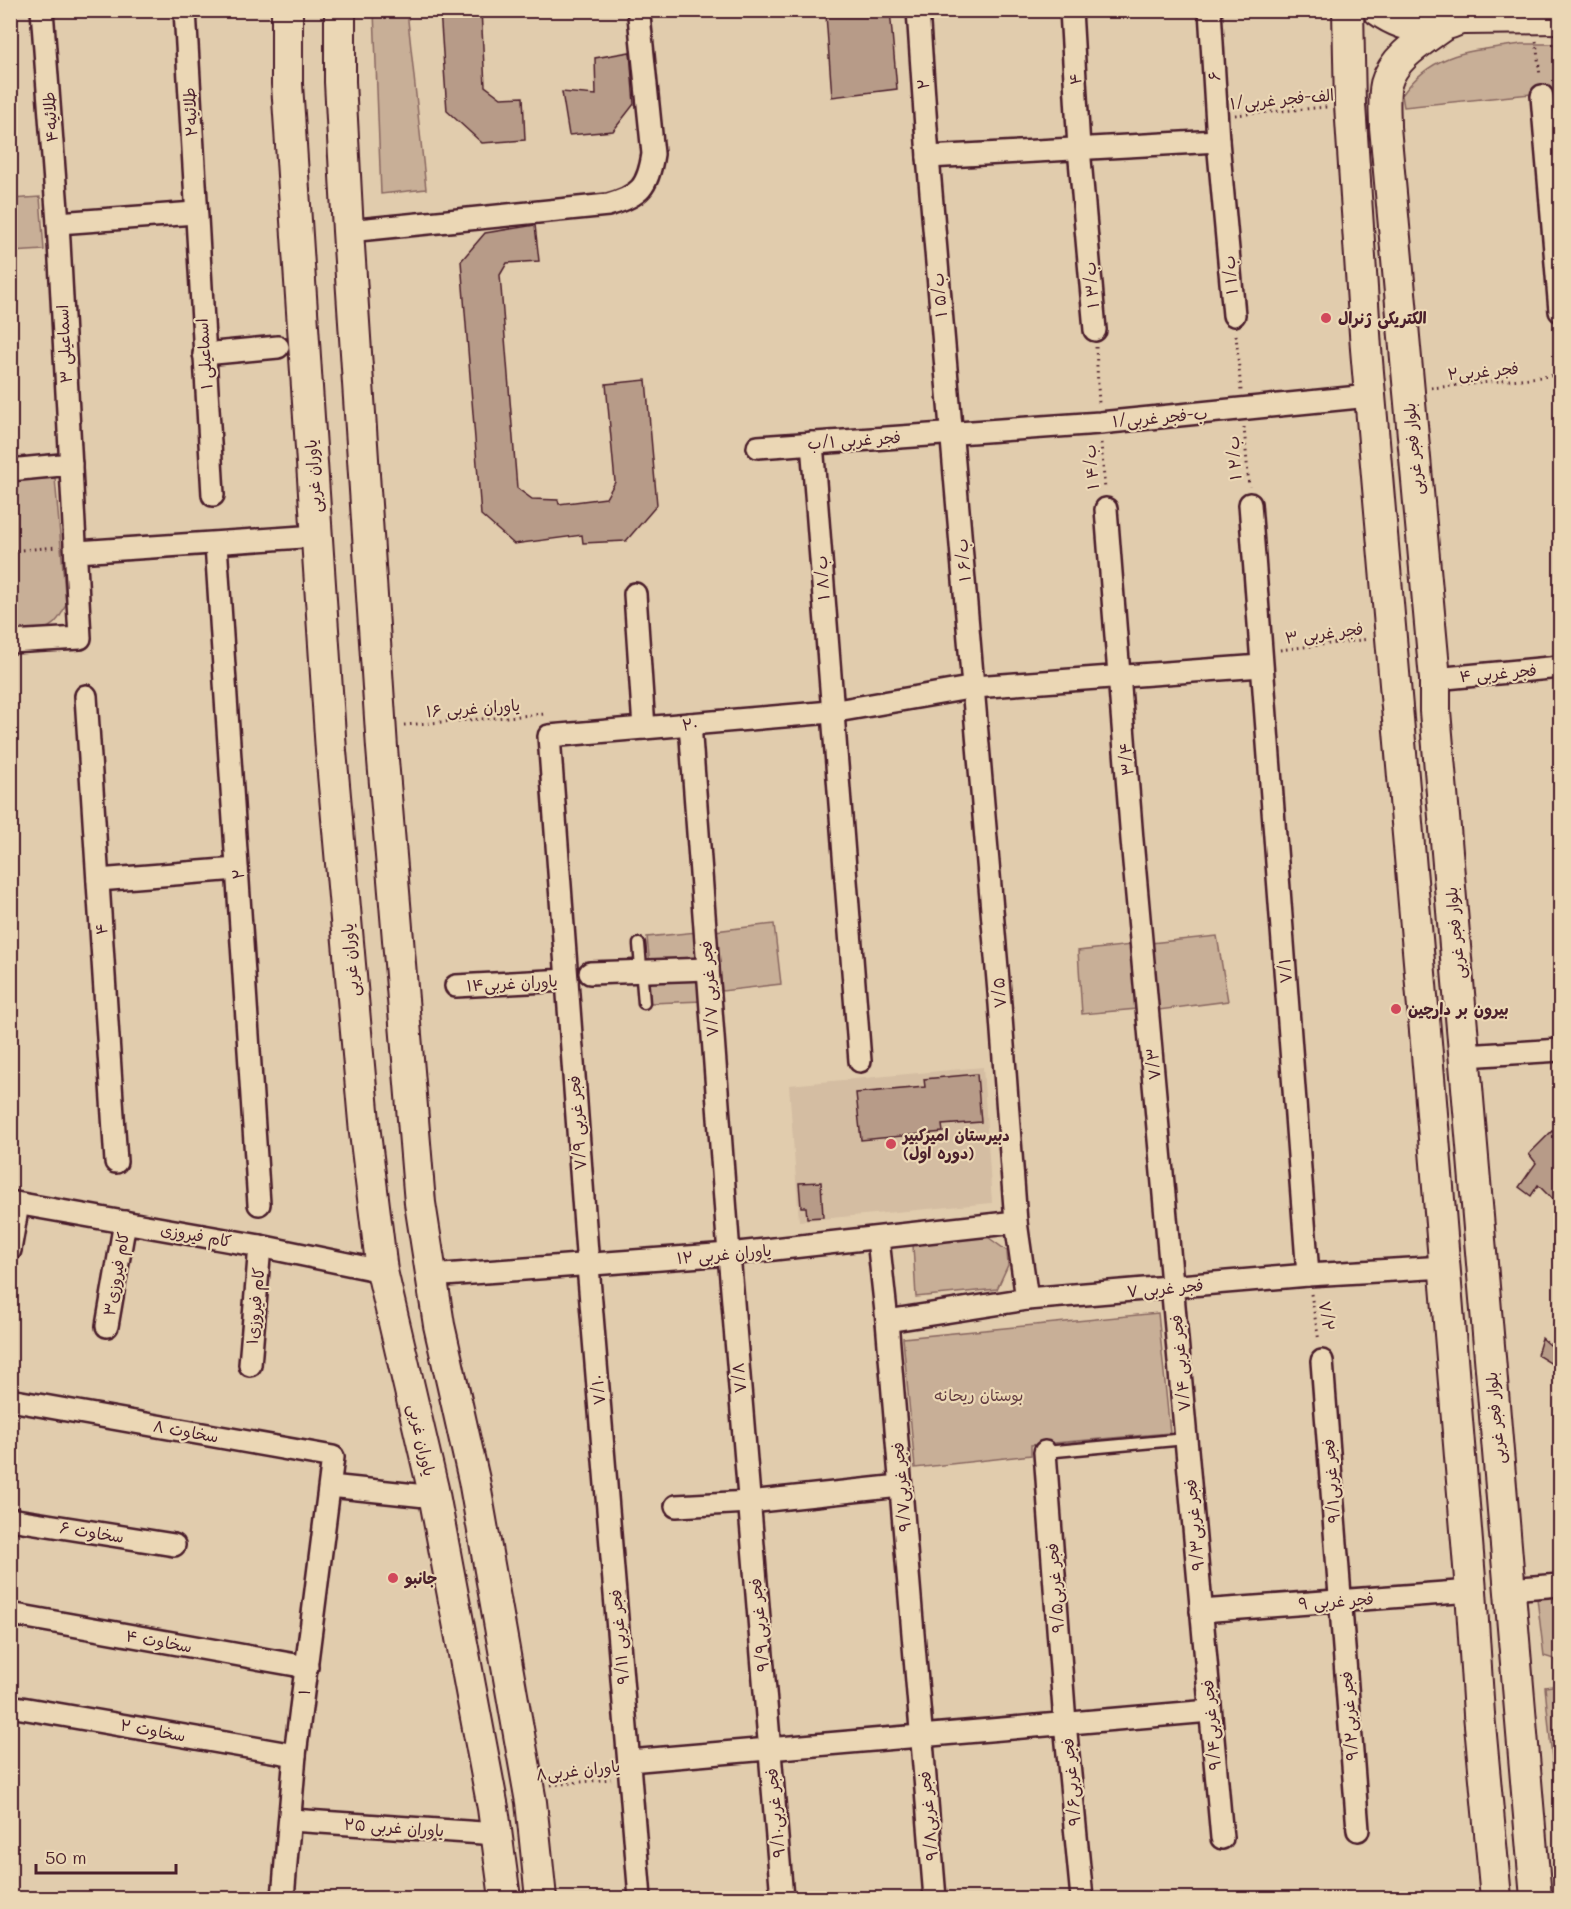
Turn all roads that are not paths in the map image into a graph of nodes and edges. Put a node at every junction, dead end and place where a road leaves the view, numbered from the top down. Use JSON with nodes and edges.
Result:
{"nodes":[{"id":1,"x":42,"y":10,"type":"edge"},
{"id":2,"x":185,"y":10,"type":"edge"},
{"id":3,"x":287,"y":10,"type":"edge"},
{"id":4,"x":340,"y":10,"type":"edge"},
{"id":5,"x":918,"y":10,"type":"edge"},
{"id":6,"x":1071,"y":10,"type":"edge"},
{"id":7,"x":1210,"y":10,"type":"edge"},
{"id":8,"x":1348,"y":10,"type":"edge"},
{"id":9,"x":1378,"y":10,"type":"edge"},
{"id":10,"x":639,"y":16,"type":"dead end"},
{"id":11,"x":1547,"y":17,"type":"edge"},
{"id":12,"x":1460,"y":19,"type":"edge"},
{"id":13,"x":1386,"y":84,"type":"junction"},
{"id":14,"x":1349,"y":96,"type":"junction"},
{"id":15,"x":1542,"y":96,"type":"road end"},
{"id":16,"x":1218,"y":141,"type":"junction"},
{"id":17,"x":1079,"y":148,"type":"junction"},
{"id":18,"x":928,"y":157,"type":"junction"},
{"id":19,"x":195,"y":213,"type":"junction"},
{"id":20,"x":58,"y":223,"type":"junction"},
{"id":21,"x":348,"y":231,"type":"junction"},
{"id":22,"x":1560,"y":311,"type":"edge"},
{"id":23,"x":1234,"y":315,"type":"road end"},
{"id":24,"x":1095,"y":330,"type":"road end"},
{"id":25,"x":278,"y":347,"type":"dead end"},
{"id":26,"x":204,"y":354,"type":"junction"},
{"id":27,"x":1369,"y":396,"type":"junction"},
{"id":28,"x":360,"y":414,"type":"junction"},
{"id":29,"x":309,"y":420,"type":"junction"},
{"id":30,"x":951,"y":433,"type":"junction"},
{"id":31,"x":812,"y":443,"type":"junction"},
{"id":32,"x":758,"y":447,"type":"dead end"},
{"id":33,"x":71,"y":464,"type":"junction"},
{"id":34,"x":10,"y":470,"type":"edge"},
{"id":35,"x":213,"y":495,"type":"dead end"},
{"id":36,"x":1250,"y":504,"type":"road end"},
{"id":37,"x":1106,"y":509,"type":"road end"},
{"id":38,"x":317,"y":536,"type":"junction"},
{"id":39,"x":216,"y":544,"type":"junction"},
{"id":40,"x":77,"y":549,"type":"junction"},
{"id":41,"x":635,"y":594,"type":"dead end"},
{"id":42,"x":10,"y":642,"type":"edge"},
{"id":43,"x":1261,"y":660,"type":"junction"},
{"id":44,"x":1560,"y":667,"type":"edge"},
{"id":45,"x":1119,"y":678,"type":"junction"},
{"id":46,"x":1435,"y":679,"type":"junction"},
{"id":47,"x":975,"y":687,"type":"junction"},
{"id":48,"x":86,"y":696,"type":"dead end"},
{"id":49,"x":831,"y":712,"type":"junction"},
{"id":50,"x":690,"y":724,"type":"junction"},
{"id":51,"x":644,"y":728,"type":"junction"},
{"id":52,"x":549,"y":736,"type":"joint"},
{"id":53,"x":1132,"y":840,"type":"joint"},
{"id":54,"x":237,"y":869,"type":"junction"},
{"id":55,"x":98,"y":880,"type":"junction"},
{"id":56,"x":639,"y":944,"type":"dead end"},
{"id":57,"x":708,"y":969,"type":"junction"},
{"id":58,"x":642,"y":971,"type":"junction"},
{"id":59,"x":590,"y":973,"type":"dead end"},
{"id":60,"x":567,"y":980,"type":"junction"},
{"id":61,"x":456,"y":986,"type":"dead end"},
{"id":62,"x":644,"y":1003,"type":"dead end"},
{"id":63,"x":1560,"y":1050,"type":"edge"},
{"id":64,"x":1465,"y":1056,"type":"junction"},
{"id":65,"x":860,"y":1061,"type":"dead end"},
{"id":66,"x":116,"y":1162,"type":"dead end"},
{"id":67,"x":14,"y":1203,"type":"edge"},
{"id":68,"x":259,"y":1204,"type":"dead end"},
{"id":69,"x":125,"y":1222,"type":"junction"},
{"id":70,"x":1016,"y":1222,"type":"junction"},
{"id":71,"x":878,"y":1239,"type":"junction"},
{"id":72,"x":260,"y":1246,"type":"junction"},
{"id":73,"x":10,"y":1250,"type":"edge"},
{"id":74,"x":729,"y":1254,"type":"junction"},
{"id":75,"x":588,"y":1266,"type":"junction"},
{"id":76,"x":1445,"y":1267,"type":"junction"},
{"id":77,"x":382,"y":1270,"type":"junction"},
{"id":78,"x":1308,"y":1275,"type":"junction"},
{"id":79,"x":430,"y":1276,"type":"junction"},
{"id":80,"x":1173,"y":1288,"type":"junction"},
{"id":81,"x":1027,"y":1299,"type":"junction"},
{"id":82,"x":887,"y":1321,"type":"junction"},
{"id":83,"x":107,"y":1326,"type":"dead end"},
{"id":84,"x":1322,"y":1361,"type":"road end"},
{"id":85,"x":250,"y":1365,"type":"dead end"},
{"id":86,"x":10,"y":1400,"type":"edge"},
{"id":87,"x":1497,"y":1438,"type":"junction"},
{"id":88,"x":1186,"y":1439,"type":"junction"},
{"id":89,"x":1458,"y":1441,"type":"junction"},
{"id":90,"x":1044,"y":1452,"type":"joint"},
{"id":91,"x":330,"y":1486,"type":"junction"},
{"id":92,"x":900,"y":1486,"type":"junction"},
{"id":93,"x":435,"y":1497,"type":"junction"},
{"id":94,"x":749,"y":1502,"type":"junction"},
{"id":95,"x":676,"y":1506,"type":"dead end"},
{"id":96,"x":608,"y":1514,"type":"joint"},
{"id":97,"x":10,"y":1519,"type":"edge"},
{"id":98,"x":174,"y":1545,"type":"dead end"},
{"id":99,"x":1560,"y":1585,"type":"edge"},
{"id":100,"x":1509,"y":1589,"type":"junction"},
{"id":101,"x":1471,"y":1591,"type":"junction"},
{"id":102,"x":1340,"y":1601,"type":"junction"},
{"id":103,"x":496,"y":1611,"type":"junction"},
{"id":104,"x":1201,"y":1611,"type":"junction"},
{"id":105,"x":10,"y":1614,"type":"edge"},
{"id":106,"x":456,"y":1618,"type":"junction"},
{"id":107,"x":308,"y":1667,"type":"junction"},
{"id":108,"x":10,"y":1706,"type":"edge"},
{"id":109,"x":1210,"y":1711,"type":"junction"},
{"id":110,"x":1065,"y":1724,"type":"junction"},
{"id":111,"x":921,"y":1736,"type":"junction"},
{"id":112,"x":770,"y":1749,"type":"junction"},
{"id":113,"x":295,"y":1755,"type":"junction"},
{"id":114,"x":630,"y":1769,"type":"junction"},
{"id":115,"x":291,"y":1820,"type":"junction"},
{"id":116,"x":1358,"y":1830,"type":"dead end"},
{"id":117,"x":496,"y":1834,"type":"junction"},
{"id":118,"x":1222,"y":1838,"type":"dead end"},
{"id":119,"x":934,"y":1897,"type":"edge"},
{"id":120,"x":1515,"y":1897,"type":"edge"},
{"id":121,"x":283,"y":1899,"type":"edge"},
{"id":122,"x":505,"y":1899,"type":"edge"},
{"id":123,"x":541,"y":1899,"type":"edge"},
{"id":124,"x":640,"y":1899,"type":"edge"},
{"id":125,"x":782,"y":1899,"type":"edge"},
{"id":126,"x":1082,"y":1899,"type":"edge"}],
"edges":[{"from":1,"to":20,"type":"street","name":"طلائیه۴"},
{"from":2,"to":19,"type":"street","name":"طلائیه۲"},
{"from":3,"to":29,"type":"main road","name":"یاوران غربی"},
{"from":4,"to":21,"type":"main road"},
{"from":5,"to":18,"type":"street","name":"۲"},
{"from":6,"to":17,"type":"street","name":"۴"},
{"from":7,"to":16,"type":"street","name":"۶"},
{"from":8,"to":14,"type":"main road","name":"بلوار فجر غربی"},
{"from":9,"to":12,"type":"main road"},
{"from":10,"to":21,"type":"street"},
{"from":11,"to":12,"type":"main road"},
{"from":12,"to":13,"type":"main road"},
{"from":13,"to":14,"type":"main road"},
{"from":13,"to":46,"type":"main road","name":"بلوار فجر غربی"},
{"from":14,"to":27,"type":"main road","name":"بلوار فجر غربی"},
{"from":15,"to":22,"type":"street"},
{"from":16,"to":17,"type":"street"},
{"from":16,"to":23,"type":"street","name":"۱ ب/۱"},
{"from":17,"to":18,"type":"street"},
{"from":17,"to":24,"type":"street","name":"۱ ب/۳"},
{"from":18,"to":30,"type":"street","name":"۱ ب/۵"},
{"from":19,"to":20,"type":"street"},
{"from":19,"to":26,"type":"street","name":"اسماعیلی ۱"},
{"from":20,"to":33,"type":"street","name":"اسماعیلی ۳"},
{"from":21,"to":28,"type":"main road"},
{"from":25,"to":26,"type":"street"},
{"from":26,"to":35,"type":"street","name":"اسماعیلی ۱"},
{"from":27,"to":30,"type":"street","name":"۱/ب-فجر غربی"},
{"from":27,"to":76,"type":"main road","name":"بلوار فجر غربی"},
{"from":28,"to":29,"type":"main road"},
{"from":28,"to":79,"type":"main road"},
{"from":29,"to":38,"type":"main road","name":"یاوران غربی"},
{"from":30,"to":31,"type":"street","name":"فجر غربی ۱/ب"},
{"from":30,"to":47,"type":"street","name":"۱ ب/۶"},
{"from":31,"to":32,"type":"street","name":"فجر غربی ۱/ب"},
{"from":31,"to":49,"type":"street","name":"۱ ب/۸"},
{"from":33,"to":34,"type":"street"},
{"from":33,"to":40,"type":"street","name":"اسماعیلی ۳"},
{"from":36,"to":43,"type":"street","name":"۷/۱"},
{"from":37,"to":45,"type":"street","name":"۳/۴"},
{"from":38,"to":39,"type":"street"},
{"from":38,"to":77,"type":"main road","name":"یاوران غربی"},
{"from":39,"to":40,"type":"street"},
{"from":39,"to":54,"type":"street","name":"۲"},
{"from":40,"to":42,"type":"street","name":"اسماعیلی ۳"},
{"from":41,"to":51,"type":"street"},
{"from":43,"to":45,"type":"street","name":"۲۰"},
{"from":43,"to":78,"type":"street","name":"۷/۱"},
{"from":44,"to":46,"type":"street","name":"۴ فجر غربی"},
{"from":45,"to":47,"type":"street","name":"۲۰"},
{"from":45,"to":53,"type":"street","name":"۳/۴"},
{"from":46,"to":64,"type":"main road","name":"بلوار فجر غربی"},
{"from":47,"to":49,"type":"street","name":"۲۰"},
{"from":47,"to":70,"type":"street","name":"۷/۵"},
{"from":48,"to":55,"type":"street","name":"۴"},
{"from":49,"to":50,"type":"street","name":"۲۰"},
{"from":49,"to":65,"type":"street","name":"۱ ب/۸"},
{"from":50,"to":51,"type":"street","name":"۲۰"},
{"from":50,"to":57,"type":"street","name":"۷/۷ فجر غربی"},
{"from":51,"to":52,"type":"street","name":"۲۰"},
{"from":52,"to":60,"type":"street","name":"۷/۹ فجر غربی"},
{"from":53,"to":80,"type":"street","name":"۷/۳"},
{"from":54,"to":55,"type":"street"},
{"from":54,"to":68,"type":"street","name":"۲"},
{"from":55,"to":66,"type":"street","name":"۴"},
{"from":56,"to":58,"type":"lane"},
{"from":57,"to":58,"type":"street"},
{"from":57,"to":74,"type":"street","name":"۷/۷ فجر غربی"},
{"from":58,"to":59,"type":"street"},
{"from":58,"to":62,"type":"lane"},
{"from":60,"to":61,"type":"street","name":"یاوران غربی۱۴"},
{"from":60,"to":75,"type":"street","name":"۷/۹ فجر غربی"},
{"from":63,"to":64,"type":"street"},
{"from":64,"to":87,"type":"main road","name":"بلوار فجر غربی"},
{"from":67,"to":69,"type":"street","name":"کام فیروزی"},
{"from":67,"to":73,"type":"street"},
{"from":69,"to":72,"type":"street","name":"کام فیروزی"},
{"from":69,"to":83,"type":"street","name":"کام فیروزی۳"},
{"from":70,"to":71,"type":"street","name":"۱۲ یاوران غربی"},
{"from":70,"to":81,"type":"street","name":"۷/۵"},
{"from":71,"to":74,"type":"street","name":"۱۲ یاوران غربی"},
{"from":71,"to":82,"type":"street","name":"فجر غربی۹/۷"},
{"from":72,"to":77,"type":"street","name":"کام فیروزی"},
{"from":72,"to":85,"type":"street","name":"کام فیروزی۱"},
{"from":74,"to":75,"type":"street","name":"۱۲ یاوران غربی"},
{"from":74,"to":94,"type":"street","name":"۷/۸"},
{"from":75,"to":79,"type":"street","name":"۱۲ یاوران غربی"},
{"from":75,"to":96,"type":"street","name":"۷/۱۰"},
{"from":76,"to":78,"type":"street","name":"۷ فجر غربی"},
{"from":76,"to":89,"type":"main road","name":"بلوار فجر غربی"},
{"from":77,"to":93,"type":"main road","name":"یاوران غربی"},
{"from":78,"to":80,"type":"street","name":"۷ فجر غربی"},
{"from":79,"to":103,"type":"main road"},
{"from":80,"to":81,"type":"street","name":"۷ فجر غربی"},
{"from":80,"to":88,"type":"street","name":"۷/۴ فجر غربی"},
{"from":81,"to":82,"type":"street","name":"۷ فجر غربی"},
{"from":82,"to":92,"type":"street","name":"فجر غربی۹/۷"},
{"from":84,"to":102,"type":"street","name":"فجر غربی۹/۱"},
{"from":86,"to":91,"type":"street","name":"سخاوت ۸"},
{"from":87,"to":89,"type":"main road"},
{"from":87,"to":100,"type":"main road","name":"بلوار فجر غربی"},
{"from":88,"to":90,"type":"lane"},
{"from":88,"to":104,"type":"street","name":"فجر غربی۹/۳"},
{"from":89,"to":101,"type":"main road","name":"بلوار فجر غربی"},
{"from":90,"to":110,"type":"street","name":"فجر غربی۹/۵"},
{"from":91,"to":93,"type":"street"},
{"from":91,"to":107,"type":"street","name":"۱"},
{"from":92,"to":94,"type":"street"},
{"from":92,"to":111,"type":"street","name":"فجر غربی۹/۷"},
{"from":93,"to":106,"type":"main road","name":"یاوران غربی"},
{"from":94,"to":95,"type":"street"},
{"from":94,"to":112,"type":"street","name":"۹/۹ فجر غربی"},
{"from":96,"to":114,"type":"street","name":"۹/۱۱ فجر غربی"},
{"from":97,"to":98,"type":"street","name":"سخاوت ۶"},
{"from":99,"to":100,"type":"street"},
{"from":100,"to":120,"type":"main road","name":"بلوار فجر غربی"},
{"from":101,"to":102,"type":"street","name":"۹ فجر غربی"},
{"from":101,"to":120,"type":"main road","name":"بلوار فجر غربی"},
{"from":102,"to":104,"type":"street","name":"۹ فجر غربی"},
{"from":102,"to":116,"type":"street","name":"فجر غربی۹/۲"},
{"from":103,"to":106,"type":"main road"},
{"from":103,"to":123,"type":"main road"},
{"from":104,"to":109,"type":"street","name":"فجر غربی۹/۴"},
{"from":105,"to":107,"type":"street","name":"سخاوت ۴"},
{"from":106,"to":117,"type":"main road","name":"یاوران غربی"},
{"from":107,"to":113,"type":"street","name":"۱"},
{"from":108,"to":113,"type":"street","name":"سخاوت ۲"},
{"from":109,"to":110,"type":"street"},
{"from":109,"to":118,"type":"street","name":"فجر غربی۹/۴"},
{"from":110,"to":111,"type":"street"},
{"from":110,"to":126,"type":"street","name":"فجر غربی۹/۶"},
{"from":111,"to":112,"type":"street"},
{"from":111,"to":119,"type":"street","name":"فجر غربی۹/۸"},
{"from":112,"to":114,"type":"street"},
{"from":112,"to":125,"type":"street","name":"فجر غربی۹/۱۰"},
{"from":113,"to":115,"type":"street","name":"۱"},
{"from":114,"to":124,"type":"street","name":"۹/۱۱ فجر غربی"},
{"from":115,"to":117,"type":"street","name":"یاوران غربی ۲۵"},
{"from":115,"to":121,"type":"street","name":"۱"},
{"from":117,"to":122,"type":"main road","name":"یاوران غربی"}]}
